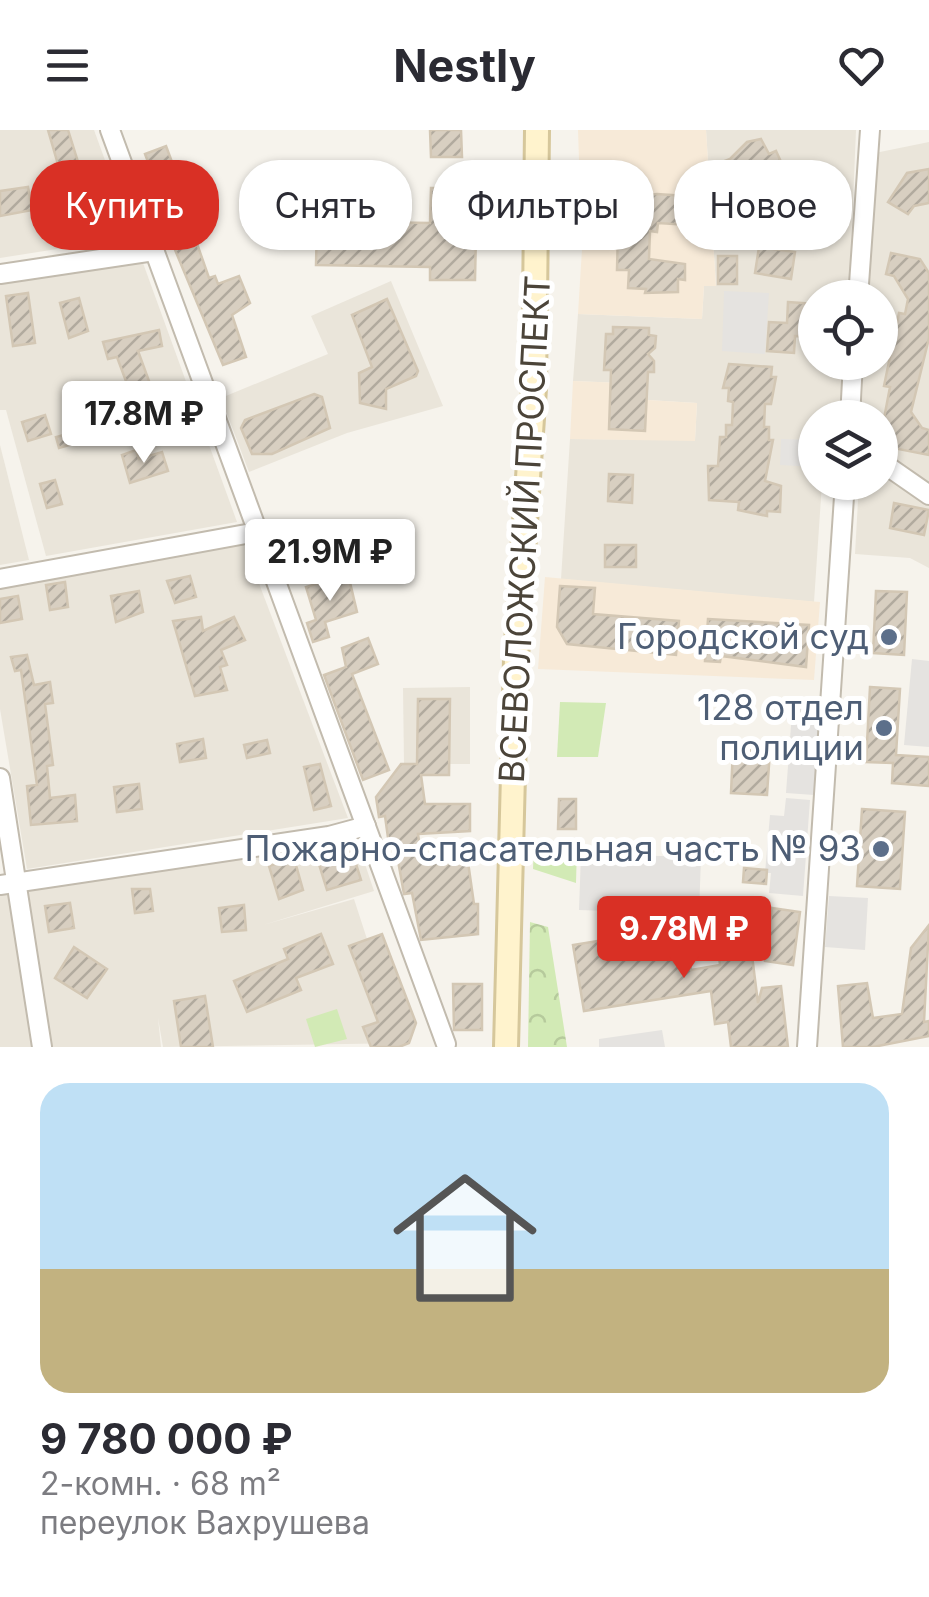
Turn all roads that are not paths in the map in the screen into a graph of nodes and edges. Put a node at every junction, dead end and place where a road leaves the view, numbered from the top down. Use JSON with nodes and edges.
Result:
{"nodes":[{"id":1,"x":110,"y":130,"type":"edge"},
{"id":2,"x":537,"y":130,"type":"edge"},
{"id":3,"x":870,"y":130,"type":"edge"},
{"id":4,"x":154,"y":251,"type":"junction"},
{"id":5,"x":0,"y":274,"type":"edge"},
{"id":6,"x":859,"y":280,"type":"edge"},
{"id":7,"x":898,"y":473,"type":"edge"},
{"id":8,"x":929,"y":495,"type":"edge"},
{"id":9,"x":844,"y":500,"type":"edge"},
{"id":10,"x":257,"y":532,"type":"junction"},
{"id":11,"x":0,"y":579,"type":"edge"},
{"id":12,"x":0,"y":778,"type":"edge"},
{"id":13,"x":366,"y":826,"type":"junction"},
{"id":14,"x":9,"y":883,"type":"edge"},
{"id":15,"x":446,"y":1044,"type":"dead end"},
{"id":16,"x":42,"y":1047,"type":"edge"},
{"id":17,"x":506,"y":1047,"type":"edge"},
{"id":18,"x":807,"y":1047,"type":"edge"}],
"edges":[{"from":1,"to":4,"type":"street"},
{"from":2,"to":17,"type":"street","name":"ВСЕВОЛОЖСКИЙ ПРОСПЕКТ"},
{"from":3,"to":6,"type":"street"},
{"from":4,"to":5,"type":"street"},
{"from":4,"to":10,"type":"street"},
{"from":7,"to":8,"type":"street"},
{"from":9,"to":18,"type":"street"},
{"from":10,"to":11,"type":"street"},
{"from":10,"to":13,"type":"street"},
{"from":12,"to":14,"type":"street"},
{"from":13,"to":14,"type":"street"},
{"from":13,"to":15,"type":"street"},
{"from":14,"to":16,"type":"street"}]}
